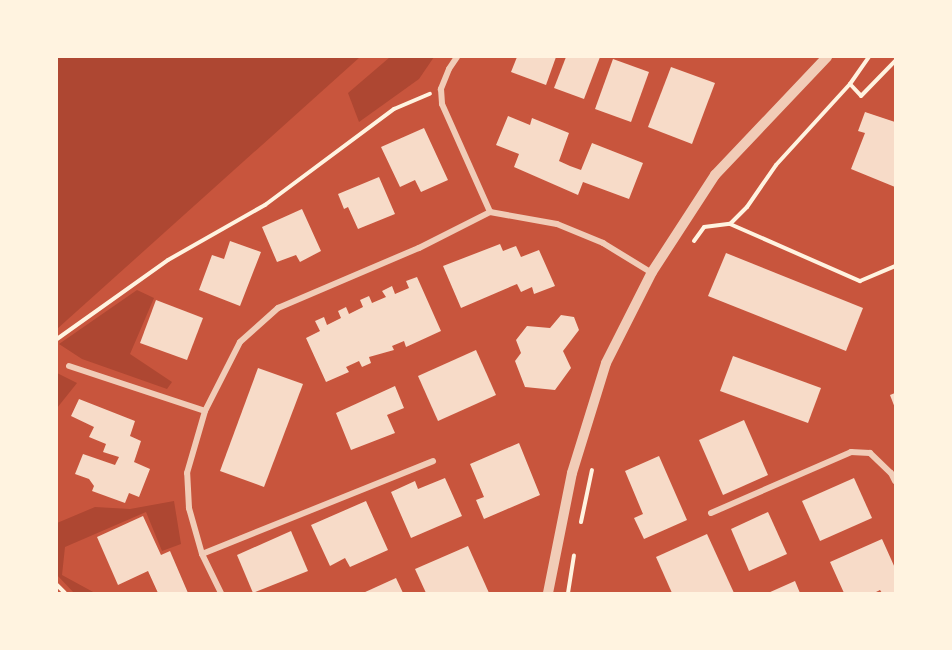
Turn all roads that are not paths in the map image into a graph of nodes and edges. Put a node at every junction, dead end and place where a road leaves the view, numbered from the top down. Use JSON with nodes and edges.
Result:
{"nodes":[{"id":1,"x":457,"y":57,"type":"edge"},
{"id":2,"x":827,"y":57,"type":"edge"},
{"id":3,"x":490,"y":212,"type":"junction"},
{"id":4,"x":652,"y":273,"type":"junction"},
{"id":5,"x":69,"y":366,"type":"dead end"},
{"id":6,"x":205,"y":411,"type":"junction"},
{"id":7,"x":433,"y":461,"type":"dead end"},
{"id":8,"x":895,"y":481,"type":"edge"},
{"id":9,"x":711,"y":513,"type":"dead end"},
{"id":10,"x":202,"y":554,"type":"junction"},
{"id":11,"x":221,"y":593,"type":"edge"},
{"id":12,"x":548,"y":593,"type":"edge"}],
"edges":[{"from":1,"to":3,"type":"street"},
{"from":2,"to":4,"type":"street"},
{"from":3,"to":4,"type":"street"},
{"from":3,"to":6,"type":"street"},
{"from":4,"to":12,"type":"street"},
{"from":5,"to":6,"type":"street"},
{"from":6,"to":10,"type":"street"},
{"from":7,"to":10,"type":"street"},
{"from":8,"to":9,"type":"street"},
{"from":10,"to":11,"type":"street"}]}
